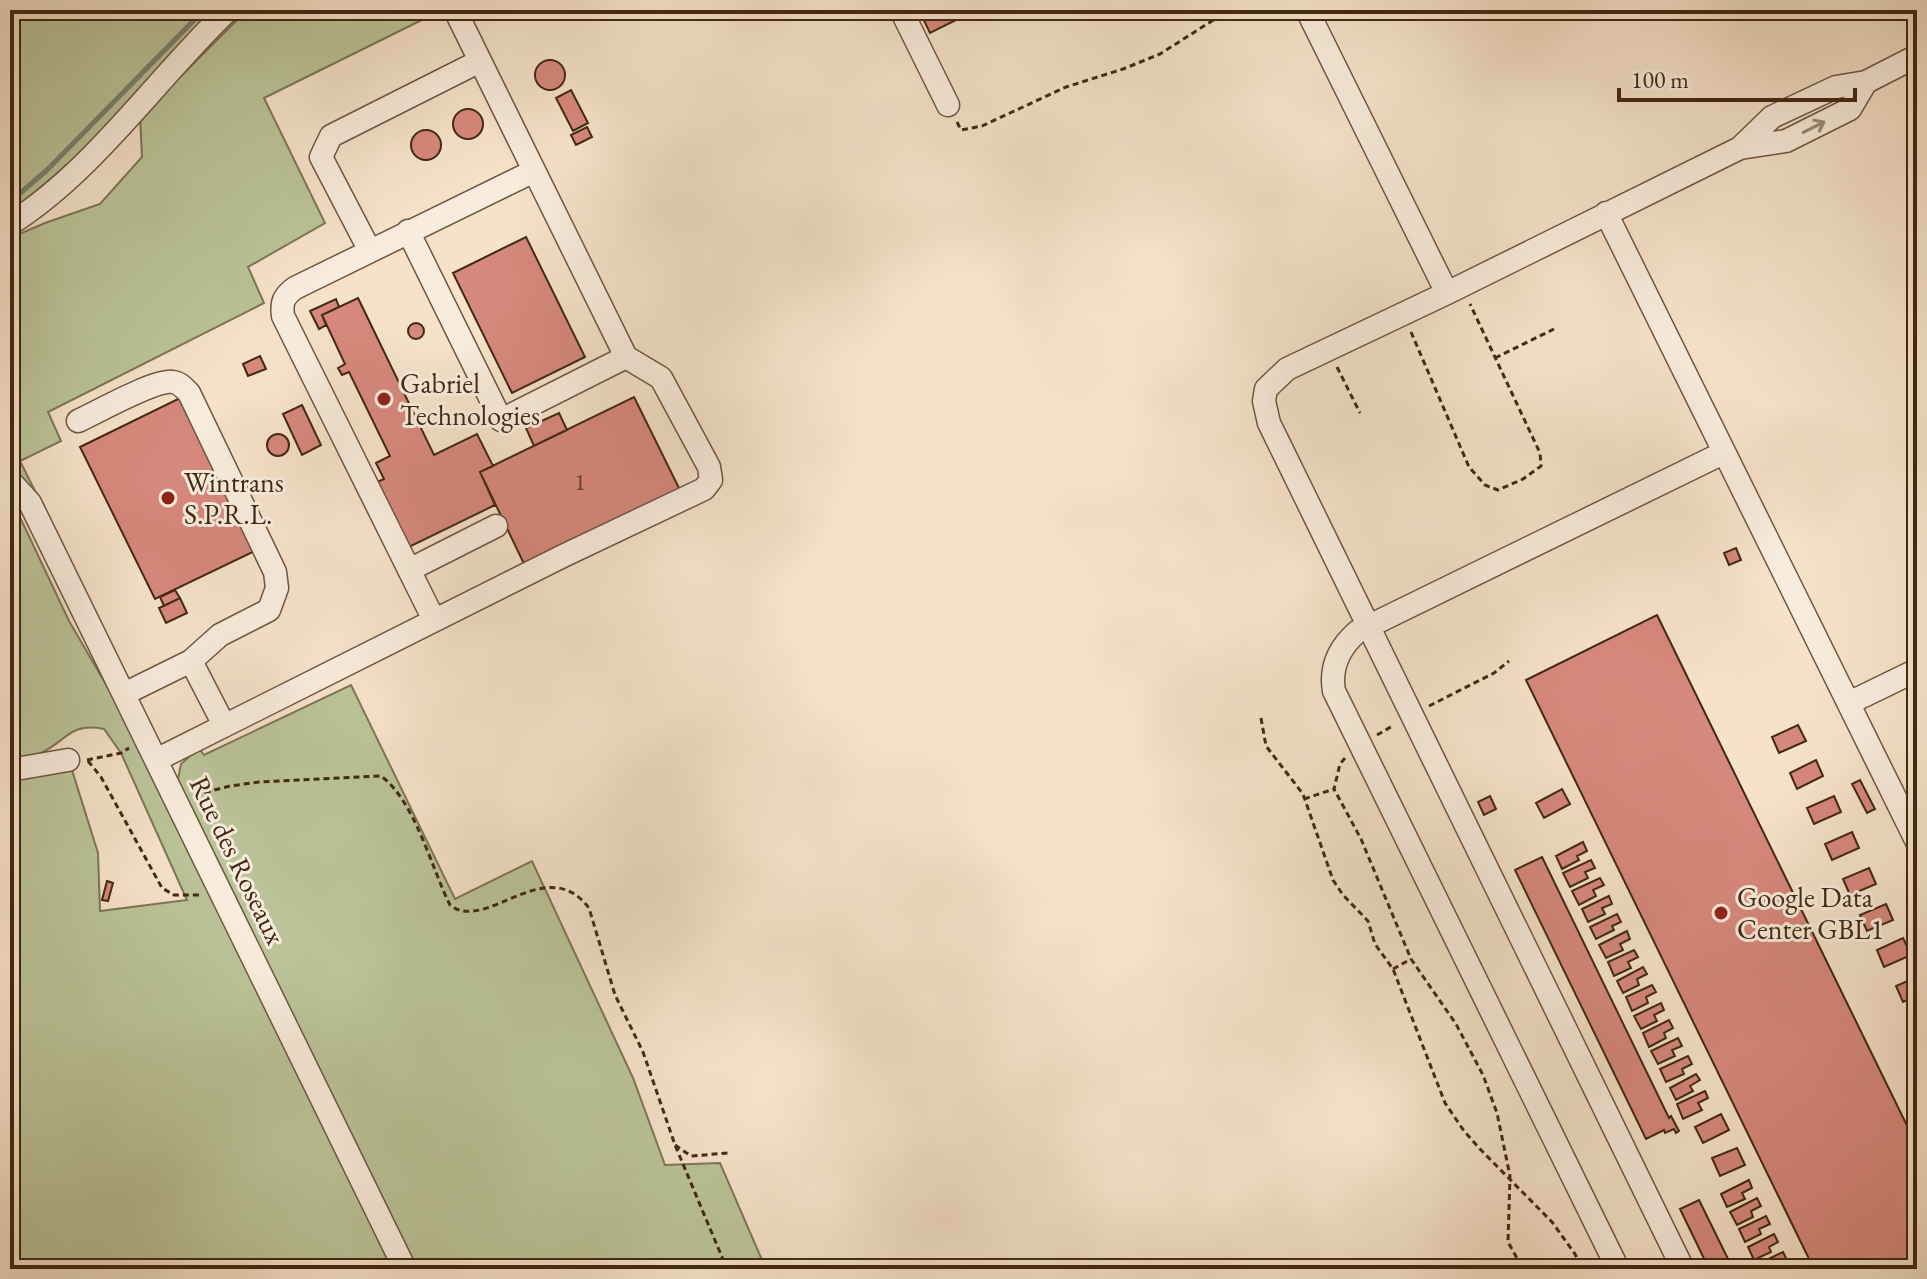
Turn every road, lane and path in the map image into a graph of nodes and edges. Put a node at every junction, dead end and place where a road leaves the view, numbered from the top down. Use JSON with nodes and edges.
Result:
{"nodes":[{"id":1,"x":25,"y":10,"type":"edge"},
{"id":2,"x":228,"y":10,"type":"edge"},
{"id":3,"x":455,"y":10,"type":"edge"},
{"id":4,"x":901,"y":10,"type":"edge"},
{"id":5,"x":1229,"y":10,"type":"edge"},
{"id":6,"x":1307,"y":10,"type":"edge"},
{"id":7,"x":10,"y":17,"type":"edge"},
{"id":8,"x":1917,"y":56,"type":"edge"},
{"id":9,"x":480,"y":61,"type":"junction"},
{"id":10,"x":948,"y":105,"type":"joint"},
{"id":11,"x":534,"y":171,"type":"junction"},
{"id":12,"x":1606,"y":213,"type":"junction"},
{"id":13,"x":10,"y":224,"type":"edge"},
{"id":14,"x":408,"y":231,"type":"junction"},
{"id":15,"x":370,"y":251,"type":"junction"},
{"id":16,"x":1454,"y":290,"type":"junction"},
{"id":17,"x":1403,"y":314,"type":"junction"},
{"id":18,"x":1554,"y":329,"type":"dead end"},
{"id":19,"x":1329,"y":349,"type":"junction"},
{"id":20,"x":626,"y":357,"type":"junction"},
{"id":21,"x":1495,"y":358,"type":"junction"},
{"id":22,"x":1360,"y":413,"type":"dead end"},
{"id":23,"x":78,"y":421,"type":"dead end"},
{"id":24,"x":1723,"y":453,"type":"junction"},
{"id":25,"x":10,"y":481,"type":"edge"},
{"id":26,"x":496,"y":526,"type":"dead end"},
{"id":27,"x":409,"y":570,"type":"junction"},
{"id":28,"x":434,"y":620,"type":"junction"},
{"id":29,"x":1368,"y":626,"type":"junction"},
{"id":30,"x":191,"y":661,"type":"junction"},
{"id":31,"x":1917,"y":670,"type":"edge"},
{"id":32,"x":124,"y":694,"type":"junction"},
{"id":33,"x":1849,"y":703,"type":"junction"},
{"id":34,"x":1261,"y":718,"type":"dead end"},
{"id":35,"x":224,"y":725,"type":"junction"},
{"id":36,"x":143,"y":734,"type":"junction"},
{"id":37,"x":78,"y":760,"type":"junction"},
{"id":38,"x":156,"y":760,"type":"junction"},
{"id":39,"x":10,"y":770,"type":"edge"},
{"id":40,"x":1334,"y":789,"type":"dead end"},
{"id":41,"x":1304,"y":799,"type":"junction"},
{"id":42,"x":173,"y":800,"type":"junction"},
{"id":43,"x":1917,"y":842,"type":"edge"},
{"id":44,"x":220,"y":889,"type":"junction"},
{"id":45,"x":1411,"y":959,"type":"dead end"},
{"id":46,"x":1393,"y":969,"type":"junction"},
{"id":47,"x":675,"y":1145,"type":"junction"},
{"id":48,"x":728,"y":1153,"type":"dead end"},
{"id":49,"x":405,"y":1269,"type":"edge"},
{"id":50,"x":727,"y":1269,"type":"edge"},
{"id":51,"x":1582,"y":1269,"type":"edge"},
{"id":52,"x":1618,"y":1269,"type":"edge"},
{"id":53,"x":1683,"y":1269,"type":"edge"}],
"edges":[{"from":1,"to":7,"type":"path"},
{"from":2,"to":13,"type":"street"},
{"from":3,"to":9,"type":"street"},
{"from":4,"to":10,"type":"street"},
{"from":5,"to":10,"type":"path"},
{"from":6,"to":16,"type":"street"},
{"from":8,"to":12,"type":"street"},
{"from":9,"to":11,"type":"street"},
{"from":9,"to":15,"type":"street"},
{"from":11,"to":14,"type":"street"},
{"from":11,"to":20,"type":"street"},
{"from":12,"to":16,"type":"street"},
{"from":12,"to":24,"type":"street"},
{"from":14,"to":15,"type":"street"},
{"from":14,"to":20,"type":"street"},
{"from":15,"to":27,"type":"street"},
{"from":16,"to":17,"type":"street"},
{"from":16,"to":21,"type":"path"},
{"from":17,"to":19,"type":"street"},
{"from":17,"to":21,"type":"path"},
{"from":18,"to":21,"type":"path"},
{"from":19,"to":22,"type":"path"},
{"from":19,"to":29,"type":"street"},
{"from":20,"to":28,"type":"street"},
{"from":23,"to":30,"type":"street"},
{"from":24,"to":29,"type":"street"},
{"from":24,"to":33,"type":"street"},
{"from":25,"to":32,"type":"street","name":"Rue des Roseaux"},
{"from":26,"to":27,"type":"street"},
{"from":27,"to":28,"type":"street"},
{"from":28,"to":35,"type":"street"},
{"from":29,"to":52,"type":"street"},
{"from":29,"to":53,"type":"street"},
{"from":30,"to":32,"type":"street"},
{"from":30,"to":35,"type":"street"},
{"from":31,"to":33,"type":"street"},
{"from":32,"to":36,"type":"street","name":"Rue des Roseaux"},
{"from":33,"to":43,"type":"street"},
{"from":34,"to":41,"type":"path"},
{"from":35,"to":38,"type":"street"},
{"from":36,"to":37,"type":"path"},
{"from":36,"to":38,"type":"street","name":"Rue des Roseaux"},
{"from":37,"to":39,"type":"street"},
{"from":37,"to":44,"type":"path"},
{"from":38,"to":42,"type":"street","name":"Rue des Roseaux"},
{"from":40,"to":41,"type":"path"},
{"from":41,"to":46,"type":"path"},
{"from":42,"to":44,"type":"street","name":"Rue des Roseaux"},
{"from":42,"to":47,"type":"path"},
{"from":44,"to":49,"type":"street","name":"Rue des Roseaux"},
{"from":45,"to":46,"type":"path"},
{"from":46,"to":51,"type":"path"},
{"from":47,"to":48,"type":"path"},
{"from":47,"to":50,"type":"path"}]}
